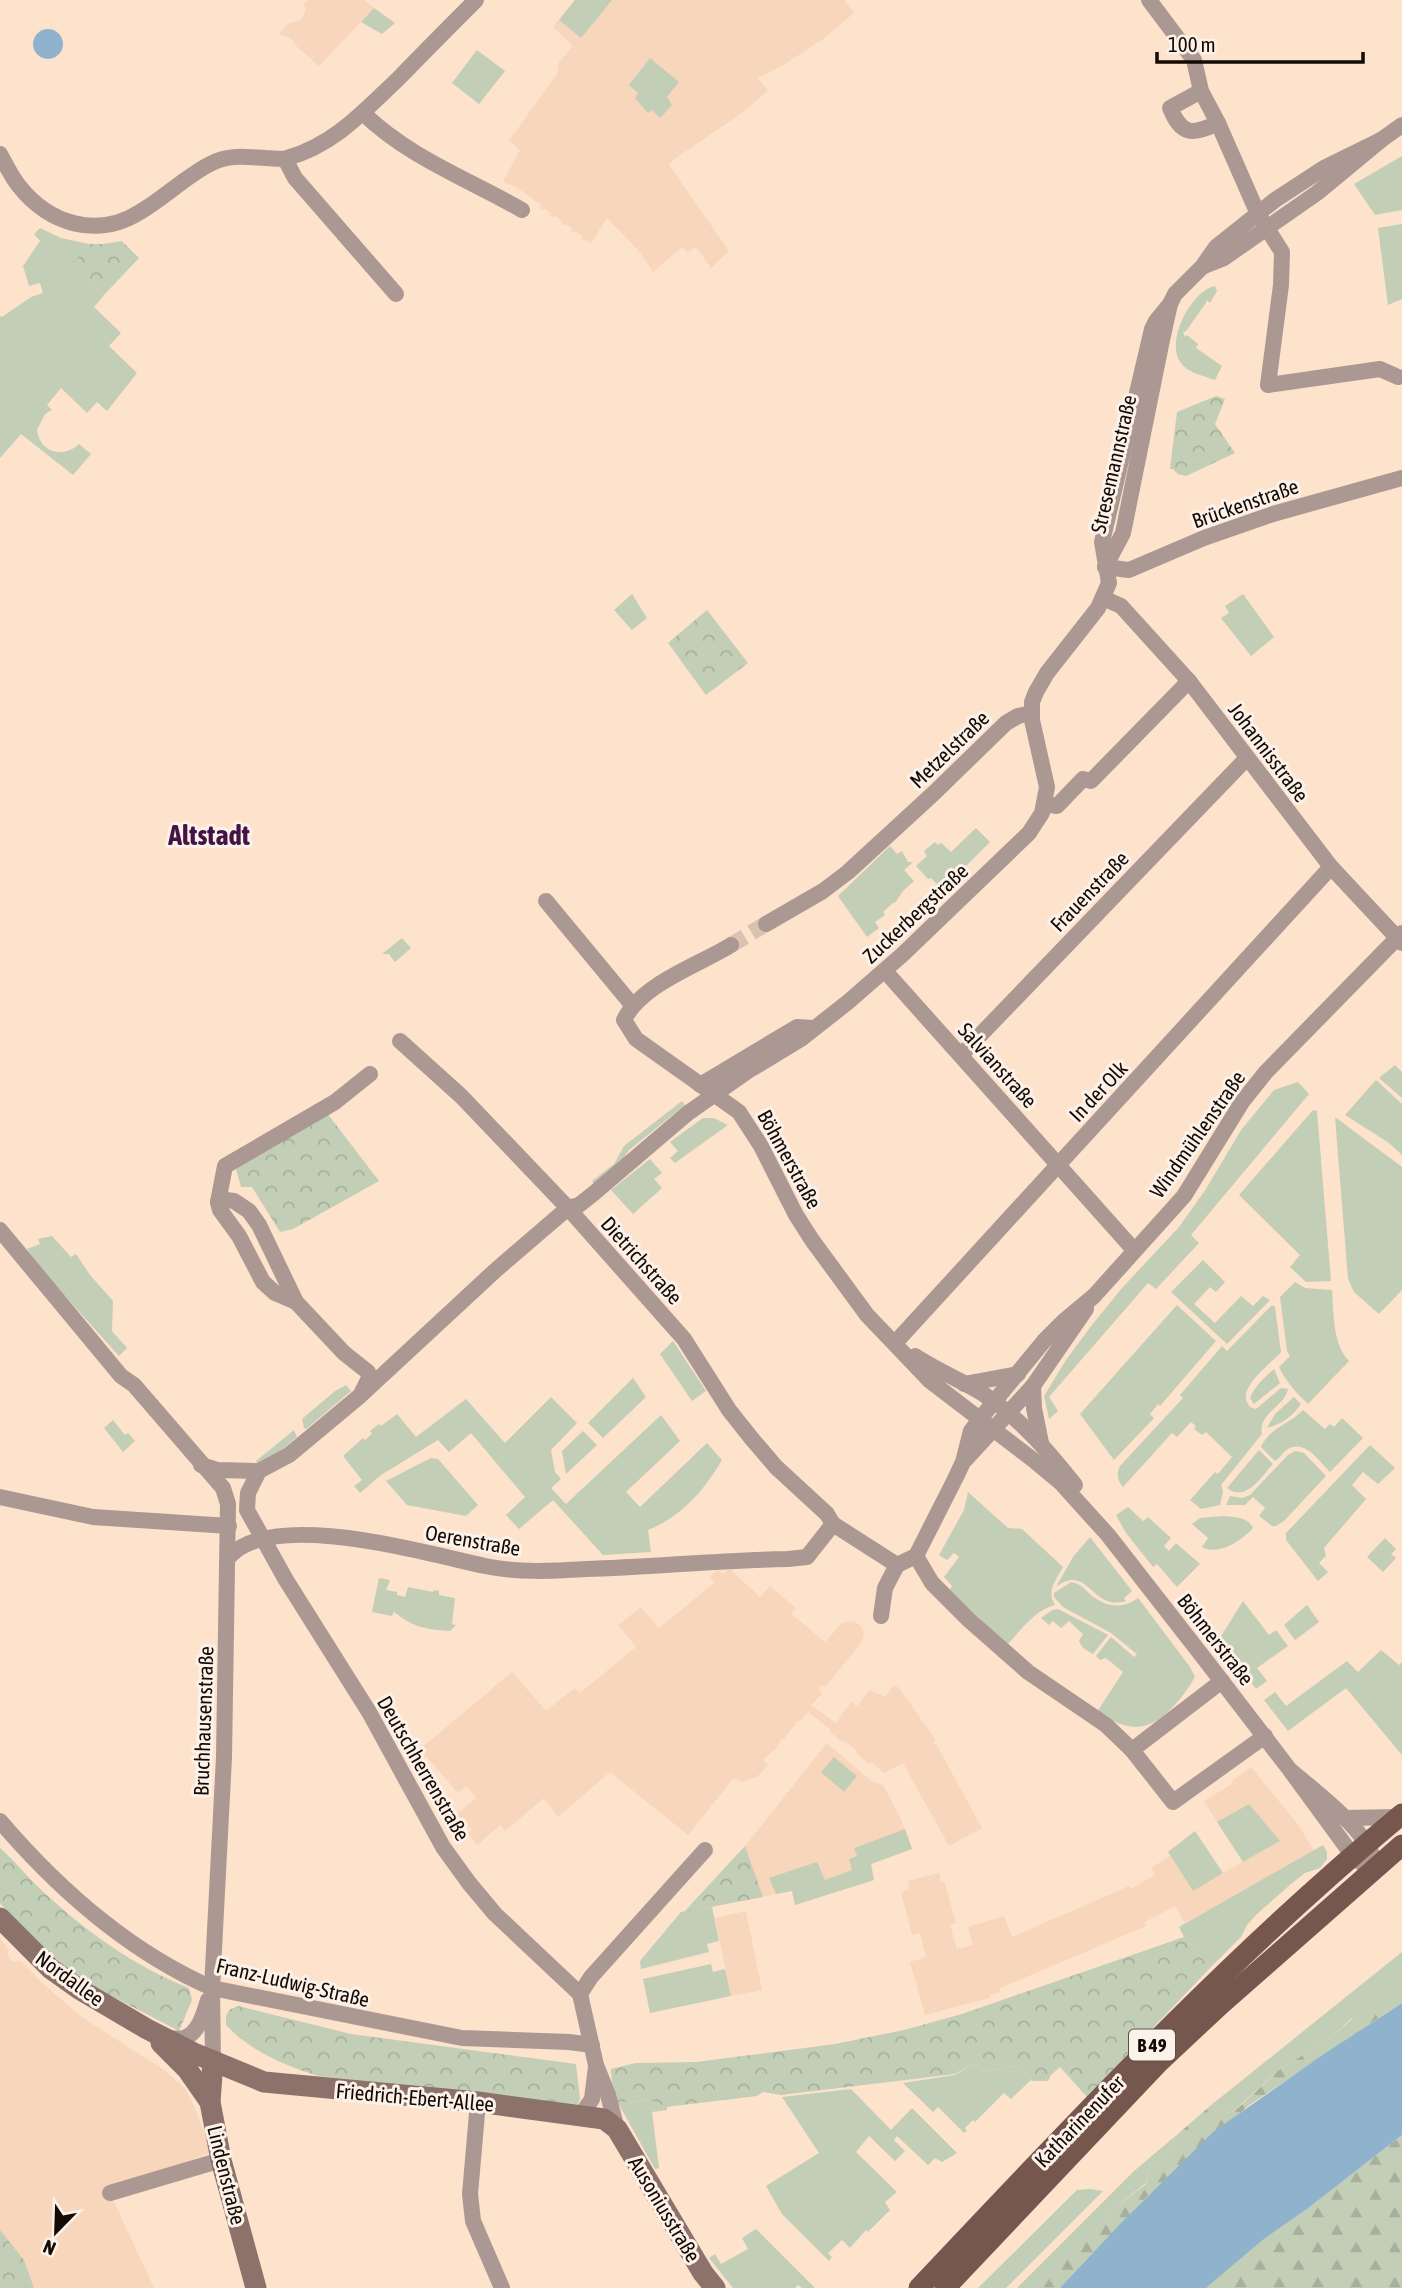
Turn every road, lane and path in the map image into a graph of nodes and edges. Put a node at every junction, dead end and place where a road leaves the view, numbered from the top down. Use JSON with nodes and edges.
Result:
{"nodes":[{"id":1,"x":476,"y":0,"type":"edge"},
{"id":2,"x":1149,"y":0,"type":"edge"},
{"id":3,"x":1201,"y":91,"type":"junction"},
{"id":4,"x":363,"y":113,"type":"junction"},
{"id":5,"x":1217,"y":123,"type":"junction"},
{"id":6,"x":1402,"y":125,"type":"edge"},
{"id":7,"x":1,"y":159,"type":"edge"},
{"id":8,"x":285,"y":159,"type":"junction"},
{"id":9,"x":522,"y":210,"type":"dead end"},
{"id":10,"x":1262,"y":221,"type":"junction"},
{"id":11,"x":396,"y":294,"type":"dead end"},
{"id":12,"x":1398,"y":377,"type":"dead end"},
{"id":13,"x":1401,"y":478,"type":"edge"},
{"id":14,"x":1105,"y":567,"type":"junction"},
{"id":15,"x":1103,"y":598,"type":"junction"},
{"id":16,"x":1189,"y":681,"type":"junction"},
{"id":17,"x":1031,"y":713,"type":"junction"},
{"id":18,"x":1247,"y":758,"type":"junction"},
{"id":19,"x":1045,"y":804,"type":"junction"},
{"id":20,"x":1331,"y":867,"type":"junction"},
{"id":21,"x":546,"y":901,"type":"dead end"},
{"id":22,"x":766,"y":924,"type":"tunnel mouth"},
{"id":23,"x":1400,"y":938,"type":"edge"},
{"id":24,"x":731,"y":945,"type":"tunnel mouth"},
{"id":25,"x":885,"y":971,"type":"junction"},
{"id":26,"x":628,"y":1013,"type":"junction"},
{"id":27,"x":813,"y":1028,"type":"junction"},
{"id":28,"x":400,"y":1041,"type":"dead end"},
{"id":29,"x":961,"y":1055,"type":"junction"},
{"id":30,"x":370,"y":1074,"type":"dead end"},
{"id":31,"x":700,"y":1084,"type":"junction"},
{"id":32,"x":716,"y":1096,"type":"junction"},
{"id":33,"x":1058,"y":1165,"type":"junction"},
{"id":34,"x":218,"y":1202,"type":"junction"},
{"id":35,"x":568,"y":1208,"type":"junction"},
{"id":36,"x":0,"y":1230,"type":"edge"},
{"id":37,"x":1134,"y":1250,"type":"junction"},
{"id":38,"x":1094,"y":1296,"type":"junction"},
{"id":39,"x":296,"y":1302,"type":"junction"},
{"id":40,"x":895,"y":1343,"type":"junction"},
{"id":41,"x":355,"y":1363,"type":"junction"},
{"id":42,"x":394,"y":1363,"type":"junction"},
{"id":43,"x":1018,"y":1374,"type":"junction"},
{"id":44,"x":964,"y":1384,"type":"junction"},
{"id":45,"x":1034,"y":1386,"type":"junction"},
{"id":46,"x":361,"y":1395,"type":"junction"},
{"id":47,"x":994,"y":1402,"type":"junction"},
{"id":48,"x":1009,"y":1415,"type":"junction"},
{"id":49,"x":980,"y":1419,"type":"junction"},
{"id":50,"x":995,"y":1430,"type":"junction"},
{"id":51,"x":1041,"y":1443,"type":"junction"},
{"id":52,"x":963,"y":1462,"type":"junction"},
{"id":53,"x":201,"y":1465,"type":"junction"},
{"id":54,"x":259,"y":1471,"type":"junction"},
{"id":55,"x":0,"y":1497,"type":"edge"},
{"id":56,"x":833,"y":1524,"type":"junction"},
{"id":57,"x":229,"y":1526,"type":"junction"},
{"id":58,"x":1108,"y":1535,"type":"junction"},
{"id":59,"x":262,"y":1539,"type":"junction"},
{"id":60,"x":916,"y":1556,"type":"junction"},
{"id":61,"x":229,"y":1558,"type":"junction"},
{"id":62,"x":897,"y":1565,"type":"junction"},
{"id":63,"x":881,"y":1616,"type":"dead end"},
{"id":64,"x":1222,"y":1681,"type":"junction"},
{"id":65,"x":1265,"y":1736,"type":"junction"},
{"id":66,"x":1132,"y":1750,"type":"junction"},
{"id":67,"x":1290,"y":1770,"type":"junction"},
{"id":68,"x":1400,"y":1816,"type":"edge"},
{"id":69,"x":1345,"y":1818,"type":"junction"},
{"id":70,"x":0,"y":1821,"type":"edge"},
{"id":71,"x":1330,"y":1826,"type":"junction"},
{"id":72,"x":1402,"y":1844,"type":"edge"},
{"id":73,"x":705,"y":1850,"type":"dead end"},
{"id":74,"x":1360,"y":1850,"type":"junction"},
{"id":75,"x":1374,"y":1868,"type":"junction"},
{"id":76,"x":1322,"y":1884,"type":"junction"},
{"id":77,"x":0,"y":1918,"type":"edge"},
{"id":78,"x":212,"y":1988,"type":"junction"},
{"id":79,"x":580,"y":1994,"type":"junction"},
{"id":80,"x":156,"y":2034,"type":"junction"},
{"id":81,"x":592,"y":2045,"type":"junction"},
{"id":82,"x":213,"y":2061,"type":"junction"},
{"id":83,"x":596,"y":2065,"type":"junction"},
{"id":84,"x":264,"y":2082,"type":"junction"},
{"id":85,"x":210,"y":2096,"type":"junction"},
{"id":86,"x":478,"y":2102,"type":"junction"},
{"id":87,"x":580,"y":2115,"type":"junction"},
{"id":88,"x":617,"y":2129,"type":"junction"},
{"id":89,"x":221,"y":2160,"type":"junction"},
{"id":90,"x":110,"y":2193,"type":"dead end"},
{"id":91,"x":256,"y":2288,"type":"edge"},
{"id":92,"x":502,"y":2288,"type":"edge"},
{"id":93,"x":715,"y":2288,"type":"edge"},
{"id":94,"x":919,"y":2288,"type":"edge"},
{"id":95,"x":945,"y":2288,"type":"edge"}],
"edges":[{"from":1,"to":4,"type":"street"},
{"from":2,"to":3,"type":"street"},
{"from":3,"to":5,"type":"street"},
{"from":3,"to":5,"type":"street"},
{"from":4,"to":8,"type":"street"},
{"from":4,"to":9,"type":"street"},
{"from":5,"to":10,"type":"street"},
{"from":6,"to":10,"type":"street","name":"Stresemannstraße"},
{"from":7,"to":8,"type":"street"},
{"from":8,"to":11,"type":"street"},
{"from":10,"to":12,"type":"street"},
{"from":10,"to":14,"type":"street","name":"Stresemannstraße"},
{"from":13,"to":14,"type":"street","name":"Brückenstraße"},
{"from":14,"to":15,"type":"street"},
{"from":15,"to":16,"type":"street","name":"Johannisstraße"},
{"from":15,"to":17,"type":"street"},
{"from":16,"to":18,"type":"street","name":"Johannisstraße"},
{"from":16,"to":19,"type":"street"},
{"from":17,"to":19,"type":"street"},
{"from":17,"to":22,"type":"street","name":"Metzelstraße"},
{"from":18,"to":20,"type":"street","name":"Johannisstraße"},
{"from":18,"to":29,"type":"street","name":"Frauenstraße"},
{"from":19,"to":25,"type":"street","name":"Zuckerbergstraße"},
{"from":20,"to":23,"type":"street","name":"Johannisstraße"},
{"from":20,"to":33,"type":"street","name":"In der Olk"},
{"from":21,"to":26,"type":"street","name":"Böhmerstraße"},
{"from":23,"to":37,"type":"street","name":"Windmühlenstraße"},
{"from":24,"to":26,"type":"street"},
{"from":25,"to":27,"type":"street","name":"Zuckerbergstraße"},
{"from":25,"to":29,"type":"street","name":"Salvianstraße"},
{"from":26,"to":31,"type":"street","name":"Böhmerstraße"},
{"from":27,"to":31,"type":"street","name":"Zuckerbergstraße"},
{"from":27,"to":32,"type":"street","name":"Zuckerbergstraße"},
{"from":28,"to":35,"type":"street","name":"Dietrichstraße"},
{"from":29,"to":33,"type":"street","name":"Salvianstraße"},
{"from":30,"to":34,"type":"street"},
{"from":31,"to":32,"type":"street","name":"Böhmerstraße"},
{"from":32,"to":35,"type":"street","name":"Zuckerbergstraße"},
{"from":32,"to":40,"type":"street","name":"Böhmerstraße"},
{"from":33,"to":37,"type":"street","name":"Salvianstraße"},
{"from":33,"to":40,"type":"street","name":"In der Olk"},
{"from":34,"to":39,"type":"street"},
{"from":34,"to":39,"type":"street"},
{"from":35,"to":42,"type":"street","name":"Zuckerbergstraße"},
{"from":35,"to":56,"type":"street","name":"Dietrichstraße"},
{"from":36,"to":53,"type":"street","name":"Bruchhausenstraße"},
{"from":37,"to":38,"type":"street","name":"Windmühlenstraße"},
{"from":38,"to":43,"type":"street","name":"Windmühlenstraße"},
{"from":38,"to":45,"type":"street","name":"Windmühlenstraße"},
{"from":39,"to":41,"type":"street"},
{"from":40,"to":44,"type":"street","name":"Böhmerstraße"},
{"from":40,"to":49,"type":"street","name":"Böhmerstraße"},
{"from":41,"to":42,"type":"street"},
{"from":41,"to":46,"type":"street"},
{"from":42,"to":46,"type":"street","name":"Zuckerbergstraße"},
{"from":43,"to":44,"type":"street"},
{"from":43,"to":47,"type":"street","name":"Windmühlenstraße"},
{"from":44,"to":47,"type":"street","name":"Böhmerstraße"},
{"from":45,"to":48,"type":"street","name":"Windmühlenstraße"},
{"from":45,"to":51,"type":"street"},
{"from":46,"to":54,"type":"street","name":"Zuckerbergstraße"},
{"from":47,"to":48,"type":"street","name":"Böhmerstraße"},
{"from":47,"to":49,"type":"street","name":"Windmühlenstraße"},
{"from":48,"to":50,"type":"street","name":"Windmühlenstraße"},
{"from":48,"to":51,"type":"street","name":"Böhmerstraße"},
{"from":49,"to":50,"type":"street","name":"Böhmerstraße"},
{"from":49,"to":52,"type":"street","name":"Windmühlenstraße"},
{"from":50,"to":52,"type":"street","name":"Windmühlenstraße"},
{"from":50,"to":58,"type":"street","name":"Böhmerstraße"},
{"from":51,"to":58,"type":"street","name":"Böhmerstraße"},
{"from":52,"to":60,"type":"street"},
{"from":53,"to":54,"type":"street"},
{"from":53,"to":57,"type":"street","name":"Bruchhausenstraße"},
{"from":54,"to":59,"type":"street","name":"Deutschherrenstraße"},
{"from":55,"to":57,"type":"street"},
{"from":56,"to":59,"type":"street","name":"Oerenstraße"},
{"from":56,"to":62,"type":"street","name":"Dietrichstraße"},
{"from":57,"to":61,"type":"street","name":"Bruchhausenstraße"},
{"from":58,"to":64,"type":"street","name":"Böhmerstraße"},
{"from":59,"to":61,"type":"street","name":"Oerenstraße"},
{"from":59,"to":79,"type":"street","name":"Deutschherrenstraße"},
{"from":60,"to":62,"type":"street"},
{"from":60,"to":66,"type":"street"},
{"from":61,"to":78,"type":"street","name":"Bruchhausenstraße"},
{"from":62,"to":63,"type":"street"},
{"from":64,"to":65,"type":"street","name":"Böhmerstraße"},
{"from":64,"to":66,"type":"street"},
{"from":65,"to":66,"type":"street"},
{"from":65,"to":67,"type":"street","name":"Böhmerstraße"},
{"from":67,"to":69,"type":"street","name":"Böhmerstraße"},
{"from":67,"to":71,"type":"street","name":"Böhmerstraße"},
{"from":68,"to":69,"type":"street"},
{"from":68,"to":74,"type":"main road","number":"B 49"},
{"from":69,"to":74,"type":"street","name":"Böhmerstraße"},
{"from":70,"to":78,"type":"street","name":"Franz-Ludwig-Straße"},
{"from":71,"to":74,"type":"street","name":"Böhmerstraße"},
{"from":71,"to":76,"type":"street","name":"Böhmerstraße"},
{"from":72,"to":75,"type":"main road","number":"B 49"},
{"from":73,"to":79,"type":"street"},
{"from":74,"to":75,"type":"street","name":"Böhmerstraße"},
{"from":74,"to":76,"type":"main road","name":"Katharinenufer","number":"B 49"},
{"from":75,"to":95,"type":"main road","name":"Katharinenufer","number":"B 49"},
{"from":76,"to":94,"type":"main road","name":"Katharinenufer","number":"B 49"},
{"from":77,"to":80,"type":"main road","name":"Nordallee"},
{"from":78,"to":80,"type":"street","name":"Bruchhausenstraße"},
{"from":78,"to":81,"type":"street","name":"Franz-Ludwig-Straße"},
{"from":78,"to":82,"type":"street","name":"Bruchhausenstraße"},
{"from":79,"to":81,"type":"street"},
{"from":80,"to":82,"type":"main road","name":"Nordallee"},
{"from":80,"to":85,"type":"main road","name":"Nordallee"},
{"from":81,"to":83,"type":"street"},
{"from":82,"to":84,"type":"main road","name":"Friedrich-Ebert-Allee"},
{"from":82,"to":85,"type":"main road","name":"Lindenstraße"},
{"from":83,"to":87,"type":"street"},
{"from":83,"to":88,"type":"street"},
{"from":84,"to":85,"type":"main road"},
{"from":84,"to":86,"type":"main road","name":"Friedrich-Ebert-Allee"},
{"from":85,"to":89,"type":"main road","name":"Lindenstraße"},
{"from":86,"to":87,"type":"main road","name":"Friedrich-Ebert-Allee"},
{"from":86,"to":92,"type":"street"},
{"from":87,"to":88,"type":"main road","name":"Friedrich-Ebert-Allee"},
{"from":88,"to":93,"type":"main road","name":"Ausoniusstraße"},
{"from":89,"to":90,"type":"street"},
{"from":89,"to":91,"type":"main road","name":"Lindenstraße"}]}
